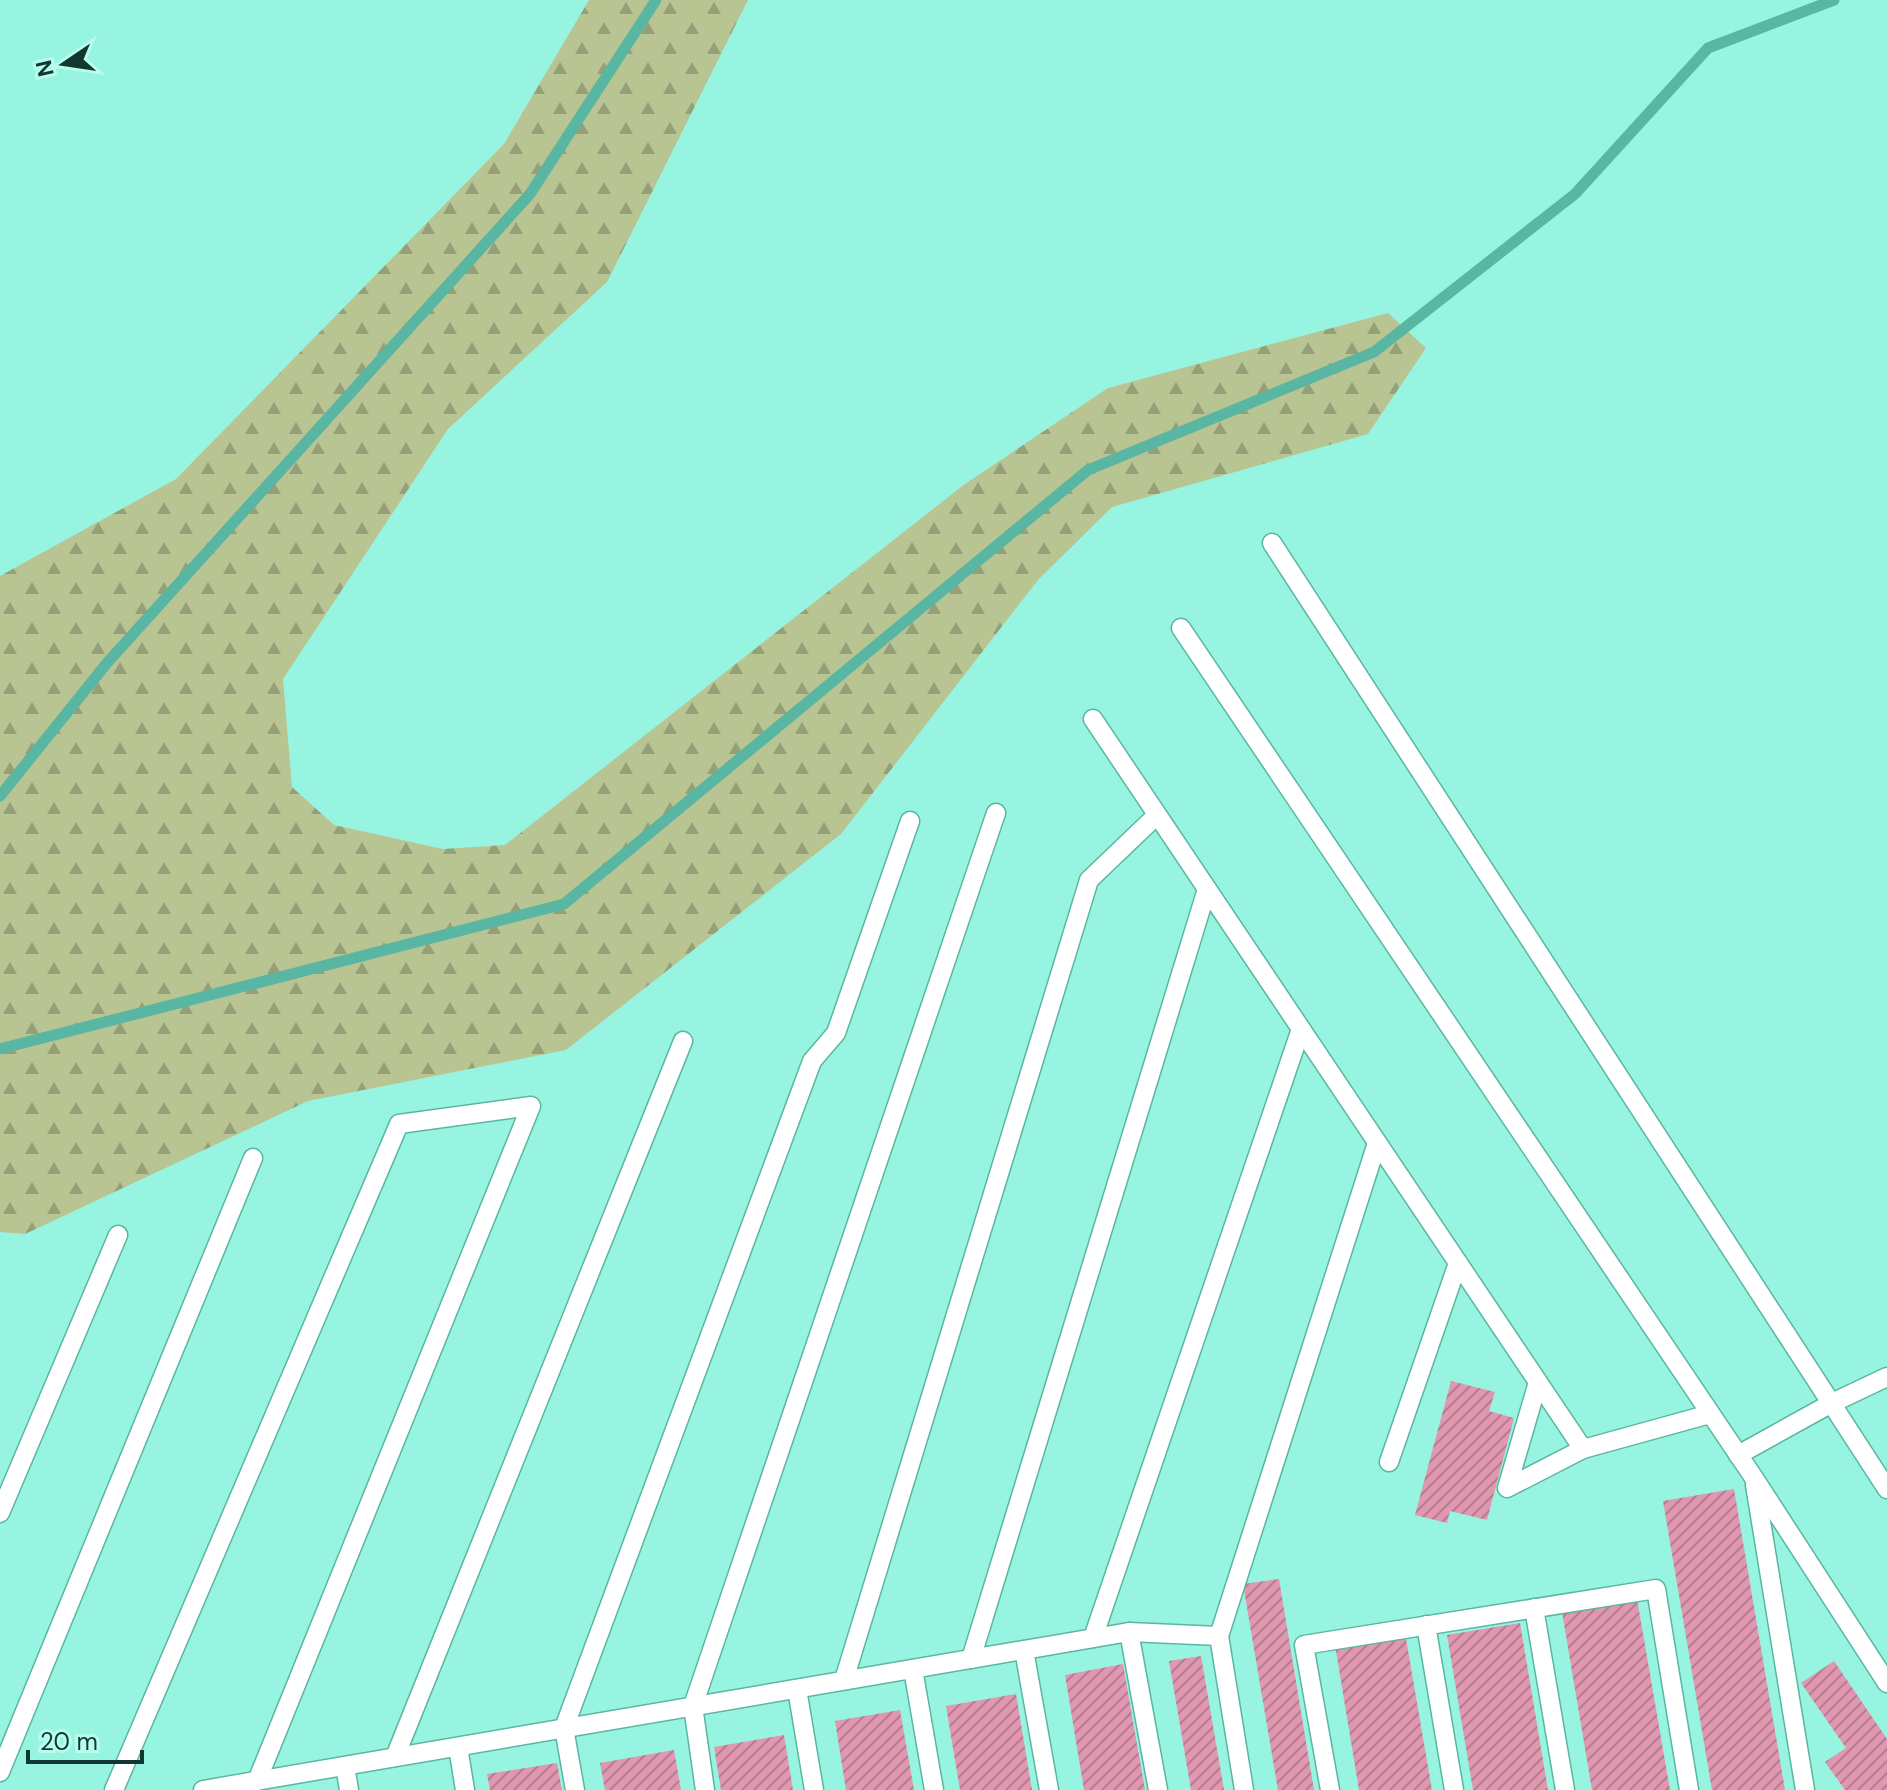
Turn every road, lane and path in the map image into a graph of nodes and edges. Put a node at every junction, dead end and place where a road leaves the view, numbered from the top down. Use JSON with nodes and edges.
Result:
{"nodes":[{"id":1,"x":1272,"y":543,"type":"dead end"},
{"id":2,"x":1181,"y":628,"type":"dead end"},
{"id":3,"x":1093,"y":719,"type":"dead end"},
{"id":4,"x":996,"y":813,"type":"dead end"},
{"id":5,"x":1157,"y":815,"type":"junction"},
{"id":6,"x":910,"y":821,"type":"dead end"},
{"id":7,"x":1207,"y":889,"type":"junction"},
{"id":8,"x":1301,"y":1029,"type":"junction"},
{"id":9,"x":683,"y":1041,"type":"dead end"},
{"id":10,"x":1377,"y":1143,"type":"junction"},
{"id":11,"x":253,"y":1158,"type":"dead end"},
{"id":12,"x":118,"y":1235,"type":"dead end"},
{"id":13,"x":1458,"y":1263,"type":"junction"},
{"id":14,"x":1887,"y":1377,"type":"edge"},
{"id":15,"x":1538,"y":1382,"type":"junction"},
{"id":16,"x":1830,"y":1404,"type":"junction"},
{"id":17,"x":1710,"y":1414,"type":"junction"},
{"id":18,"x":1583,"y":1449,"type":"junction"},
{"id":19,"x":1738,"y":1455,"type":"junction"},
{"id":20,"x":1389,"y":1462,"type":"dead end"},
{"id":21,"x":1754,"y":1478,"type":"junction"},
{"id":22,"x":1887,"y":1489,"type":"edge"},
{"id":23,"x":0,"y":1513,"type":"edge"},
{"id":24,"x":1534,"y":1608,"type":"junction"},
{"id":25,"x":1426,"y":1625,"type":"junction"},
{"id":26,"x":1129,"y":1632,"type":"junction"},
{"id":27,"x":1219,"y":1636,"type":"junction"},
{"id":28,"x":1093,"y":1638,"type":"junction"},
{"id":29,"x":1024,"y":1650,"type":"junction"},
{"id":30,"x":971,"y":1659,"type":"junction"},
{"id":31,"x":913,"y":1669,"type":"junction"},
{"id":32,"x":844,"y":1680,"type":"junction"},
{"id":33,"x":1887,"y":1683,"type":"edge"},
{"id":34,"x":797,"y":1689,"type":"junction"},
{"id":35,"x":693,"y":1706,"type":"junction"},
{"id":36,"x":564,"y":1728,"type":"junction"},
{"id":37,"x":458,"y":1747,"type":"junction"},
{"id":38,"x":395,"y":1757,"type":"junction"},
{"id":39,"x":345,"y":1766,"type":"junction"},
{"id":40,"x":0,"y":1772,"type":"edge"},
{"id":41,"x":257,"y":1781,"type":"junction"},
{"id":42,"x":228,"y":1788,"type":"edge"},
{"id":43,"x":114,"y":1790,"type":"edge"},
{"id":44,"x":203,"y":1790,"type":"edge"},
{"id":45,"x":349,"y":1790,"type":"edge"},
{"id":46,"x":465,"y":1790,"type":"edge"},
{"id":47,"x":575,"y":1790,"type":"edge"},
{"id":48,"x":705,"y":1790,"type":"edge"},
{"id":49,"x":814,"y":1790,"type":"edge"},
{"id":50,"x":934,"y":1790,"type":"edge"},
{"id":51,"x":1049,"y":1790,"type":"edge"},
{"id":52,"x":1158,"y":1790,"type":"edge"},
{"id":53,"x":1244,"y":1790,"type":"edge"},
{"id":54,"x":1330,"y":1790,"type":"edge"},
{"id":55,"x":1454,"y":1790,"type":"edge"},
{"id":56,"x":1565,"y":1790,"type":"edge"},
{"id":57,"x":1689,"y":1790,"type":"edge"},
{"id":58,"x":1805,"y":1790,"type":"edge"}],
"edges":[{"from":1,"to":16,"type":"lane"},
{"from":2,"to":17,"type":"lane"},
{"from":3,"to":5,"type":"lane"},
{"from":4,"to":35,"type":"lane"},
{"from":5,"to":7,"type":"lane"},
{"from":5,"to":32,"type":"lane"},
{"from":6,"to":36,"type":"lane"},
{"from":7,"to":8,"type":"lane"},
{"from":7,"to":30,"type":"lane"},
{"from":8,"to":10,"type":"lane"},
{"from":8,"to":28,"type":"lane"},
{"from":9,"to":38,"type":"lane"},
{"from":10,"to":13,"type":"lane"},
{"from":10,"to":27,"type":"lane"},
{"from":11,"to":40,"type":"lane"},
{"from":12,"to":23,"type":"lane"},
{"from":13,"to":15,"type":"lane"},
{"from":13,"to":20,"type":"lane"},
{"from":14,"to":16,"type":"lane"},
{"from":15,"to":18,"type":"lane"},
{"from":15,"to":18,"type":"lane"},
{"from":16,"to":19,"type":"lane"},
{"from":16,"to":22,"type":"lane"},
{"from":17,"to":18,"type":"lane"},
{"from":17,"to":19,"type":"lane"},
{"from":19,"to":21,"type":"lane"},
{"from":21,"to":33,"type":"lane"},
{"from":21,"to":58,"type":"lane"},
{"from":24,"to":25,"type":"lane"},
{"from":24,"to":56,"type":"lane"},
{"from":24,"to":57,"type":"lane"},
{"from":25,"to":54,"type":"lane"},
{"from":25,"to":55,"type":"lane"},
{"from":26,"to":27,"type":"lane"},
{"from":26,"to":28,"type":"lane"},
{"from":26,"to":52,"type":"lane"},
{"from":27,"to":53,"type":"lane"},
{"from":28,"to":29,"type":"lane"},
{"from":29,"to":30,"type":"lane"},
{"from":29,"to":51,"type":"lane"},
{"from":30,"to":31,"type":"lane"},
{"from":31,"to":32,"type":"lane"},
{"from":31,"to":50,"type":"lane"},
{"from":32,"to":34,"type":"lane"},
{"from":34,"to":35,"type":"lane"},
{"from":34,"to":49,"type":"lane"},
{"from":35,"to":36,"type":"lane"},
{"from":35,"to":48,"type":"lane"},
{"from":36,"to":37,"type":"lane"},
{"from":36,"to":47,"type":"lane"},
{"from":37,"to":38,"type":"lane"},
{"from":37,"to":46,"type":"lane"},
{"from":38,"to":39,"type":"lane"},
{"from":39,"to":41,"type":"lane"},
{"from":39,"to":45,"type":"lane"},
{"from":41,"to":42,"type":"lane"},
{"from":41,"to":43,"type":"lane"},
{"from":42,"to":44,"type":"lane"}]}
